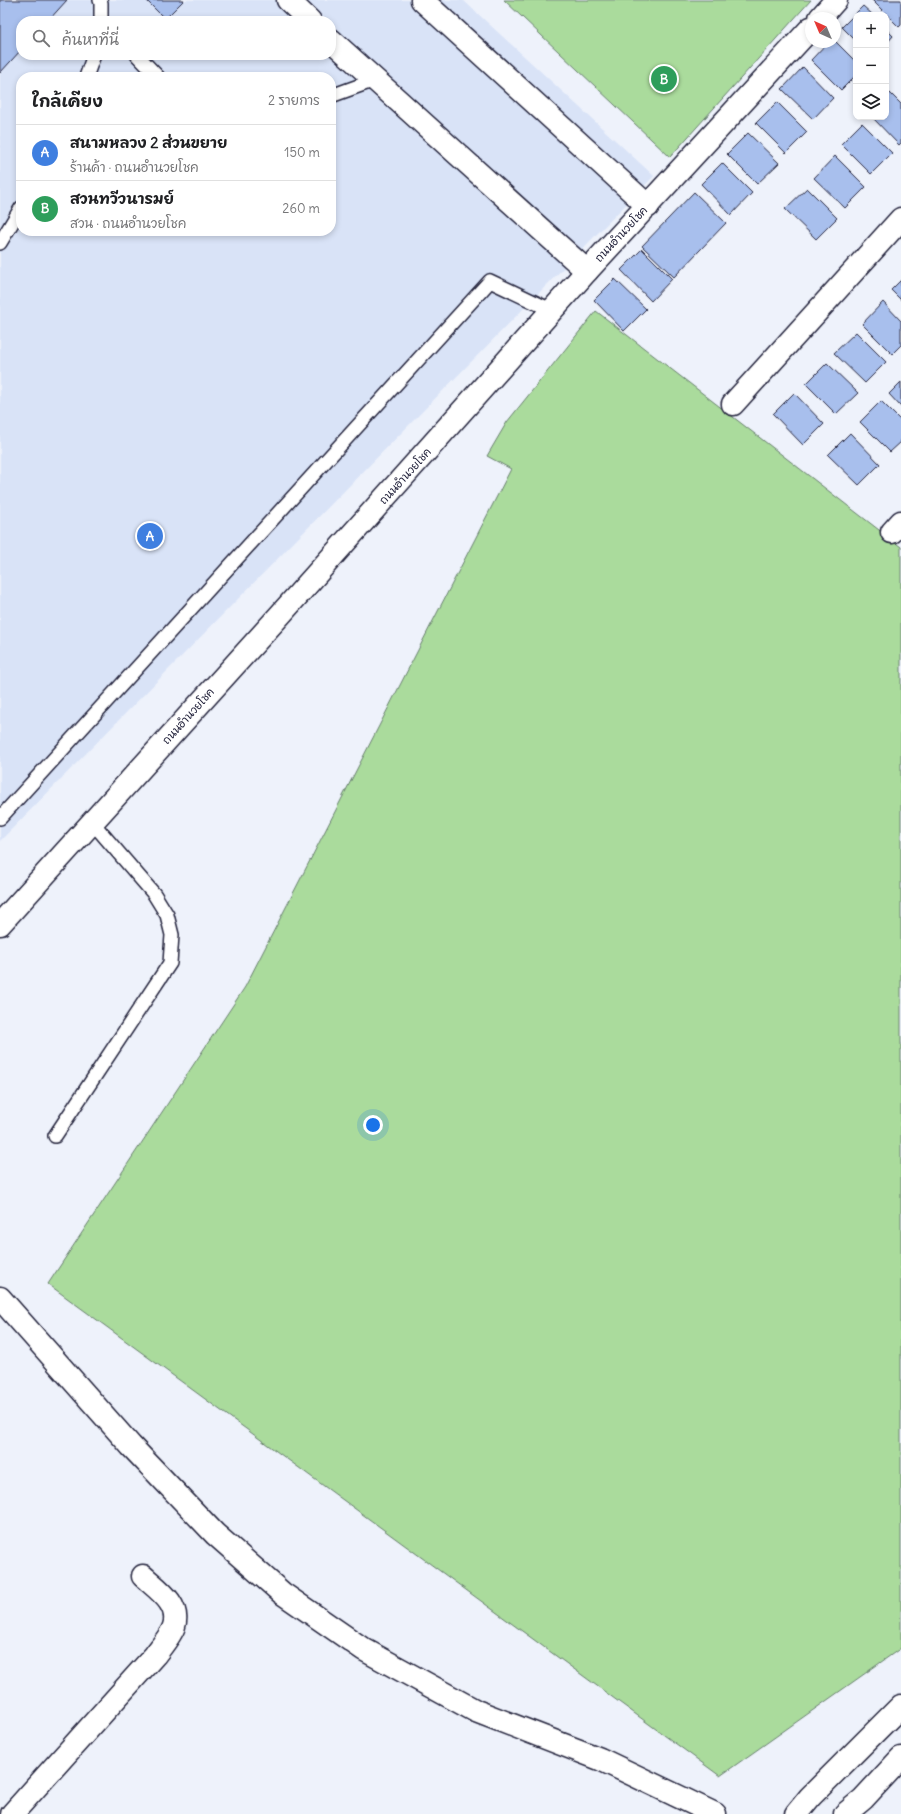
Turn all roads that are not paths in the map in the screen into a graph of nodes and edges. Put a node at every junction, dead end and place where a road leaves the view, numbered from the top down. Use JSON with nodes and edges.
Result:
{"nodes":[{"id":1,"x":100,"y":0,"type":"edge"},
{"id":2,"x":288,"y":0,"type":"edge"},
{"id":3,"x":422,"y":0,"type":"edge"},
{"id":4,"x":836,"y":0,"type":"edge"},
{"id":5,"x":825,"y":12,"type":"edge"},
{"id":6,"x":102,"y":16,"type":"edge"},
{"id":7,"x":305,"y":16,"type":"edge"},
{"id":8,"x":805,"y":35,"type":"edge"},
{"id":9,"x":336,"y":45,"type":"edge"},
{"id":10,"x":92,"y":60,"type":"edge"},
{"id":11,"x":141,"y":60,"type":"edge"},
{"id":12,"x":88,"y":72,"type":"edge"},
{"id":13,"x":153,"y":72,"type":"edge"},
{"id":14,"x":375,"y":80,"type":"junction"},
{"id":15,"x":336,"y":94,"type":"edge"},
{"id":16,"x":648,"y":206,"type":"junction"},
{"id":17,"x":16,"y":216,"type":"edge"},
{"id":18,"x":901,"y":219,"type":"edge"},
{"id":19,"x":0,"y":243,"type":"edge"},
{"id":20,"x":587,"y":271,"type":"junction"},
{"id":21,"x":553,"y":311,"type":"junction"},
{"id":22,"x":733,"y":404,"type":"dead end"},
{"id":23,"x":0,"y":818,"type":"edge"},
{"id":24,"x":92,"y":822,"type":"junction"},
{"id":25,"x":0,"y":924,"type":"edge"},
{"id":26,"x":55,"y":1136,"type":"dead end"},
{"id":27,"x":0,"y":1298,"type":"edge"},
{"id":28,"x":143,"y":1576,"type":"dead end"},
{"id":29,"x":901,"y":1706,"type":"edge"},
{"id":30,"x":901,"y":1758,"type":"edge"},
{"id":31,"x":815,"y":1805,"type":"edge"},
{"id":32,"x":12,"y":1814,"type":"edge"},
{"id":33,"x":715,"y":1814,"type":"edge"},
{"id":34,"x":796,"y":1814,"type":"edge"},
{"id":35,"x":845,"y":1814,"type":"edge"}],
"edges":[{"from":1,"to":6,"type":"lane"},
{"from":2,"to":7,"type":"street"},
{"from":3,"to":16,"type":"street"},
{"from":4,"to":5,"type":"street"},
{"from":8,"to":16,"type":"street","name":"ถนนอำนวยโชค"},
{"from":9,"to":14,"type":"street"},
{"from":10,"to":12,"type":"lane"},
{"from":11,"to":13,"type":"lane"},
{"from":14,"to":15,"type":"lane"},
{"from":14,"to":20,"type":"street"},
{"from":16,"to":20,"type":"street","name":"ถนนอำนวยโชค"},
{"from":17,"to":19,"type":"lane"},
{"from":18,"to":22,"type":"street"},
{"from":20,"to":21,"type":"street","name":"ถนนอำนวยโชค"},
{"from":21,"to":23,"type":"lane"},
{"from":21,"to":24,"type":"street","name":"ถนนอำนวยโชค"},
{"from":24,"to":25,"type":"street","name":"ถนนอำนวยโชค"},
{"from":24,"to":26,"type":"lane"},
{"from":27,"to":33,"type":"street"},
{"from":28,"to":32,"type":"street"},
{"from":29,"to":31,"type":"street"},
{"from":30,"to":35,"type":"street"},
{"from":31,"to":34,"type":"street"}]}
